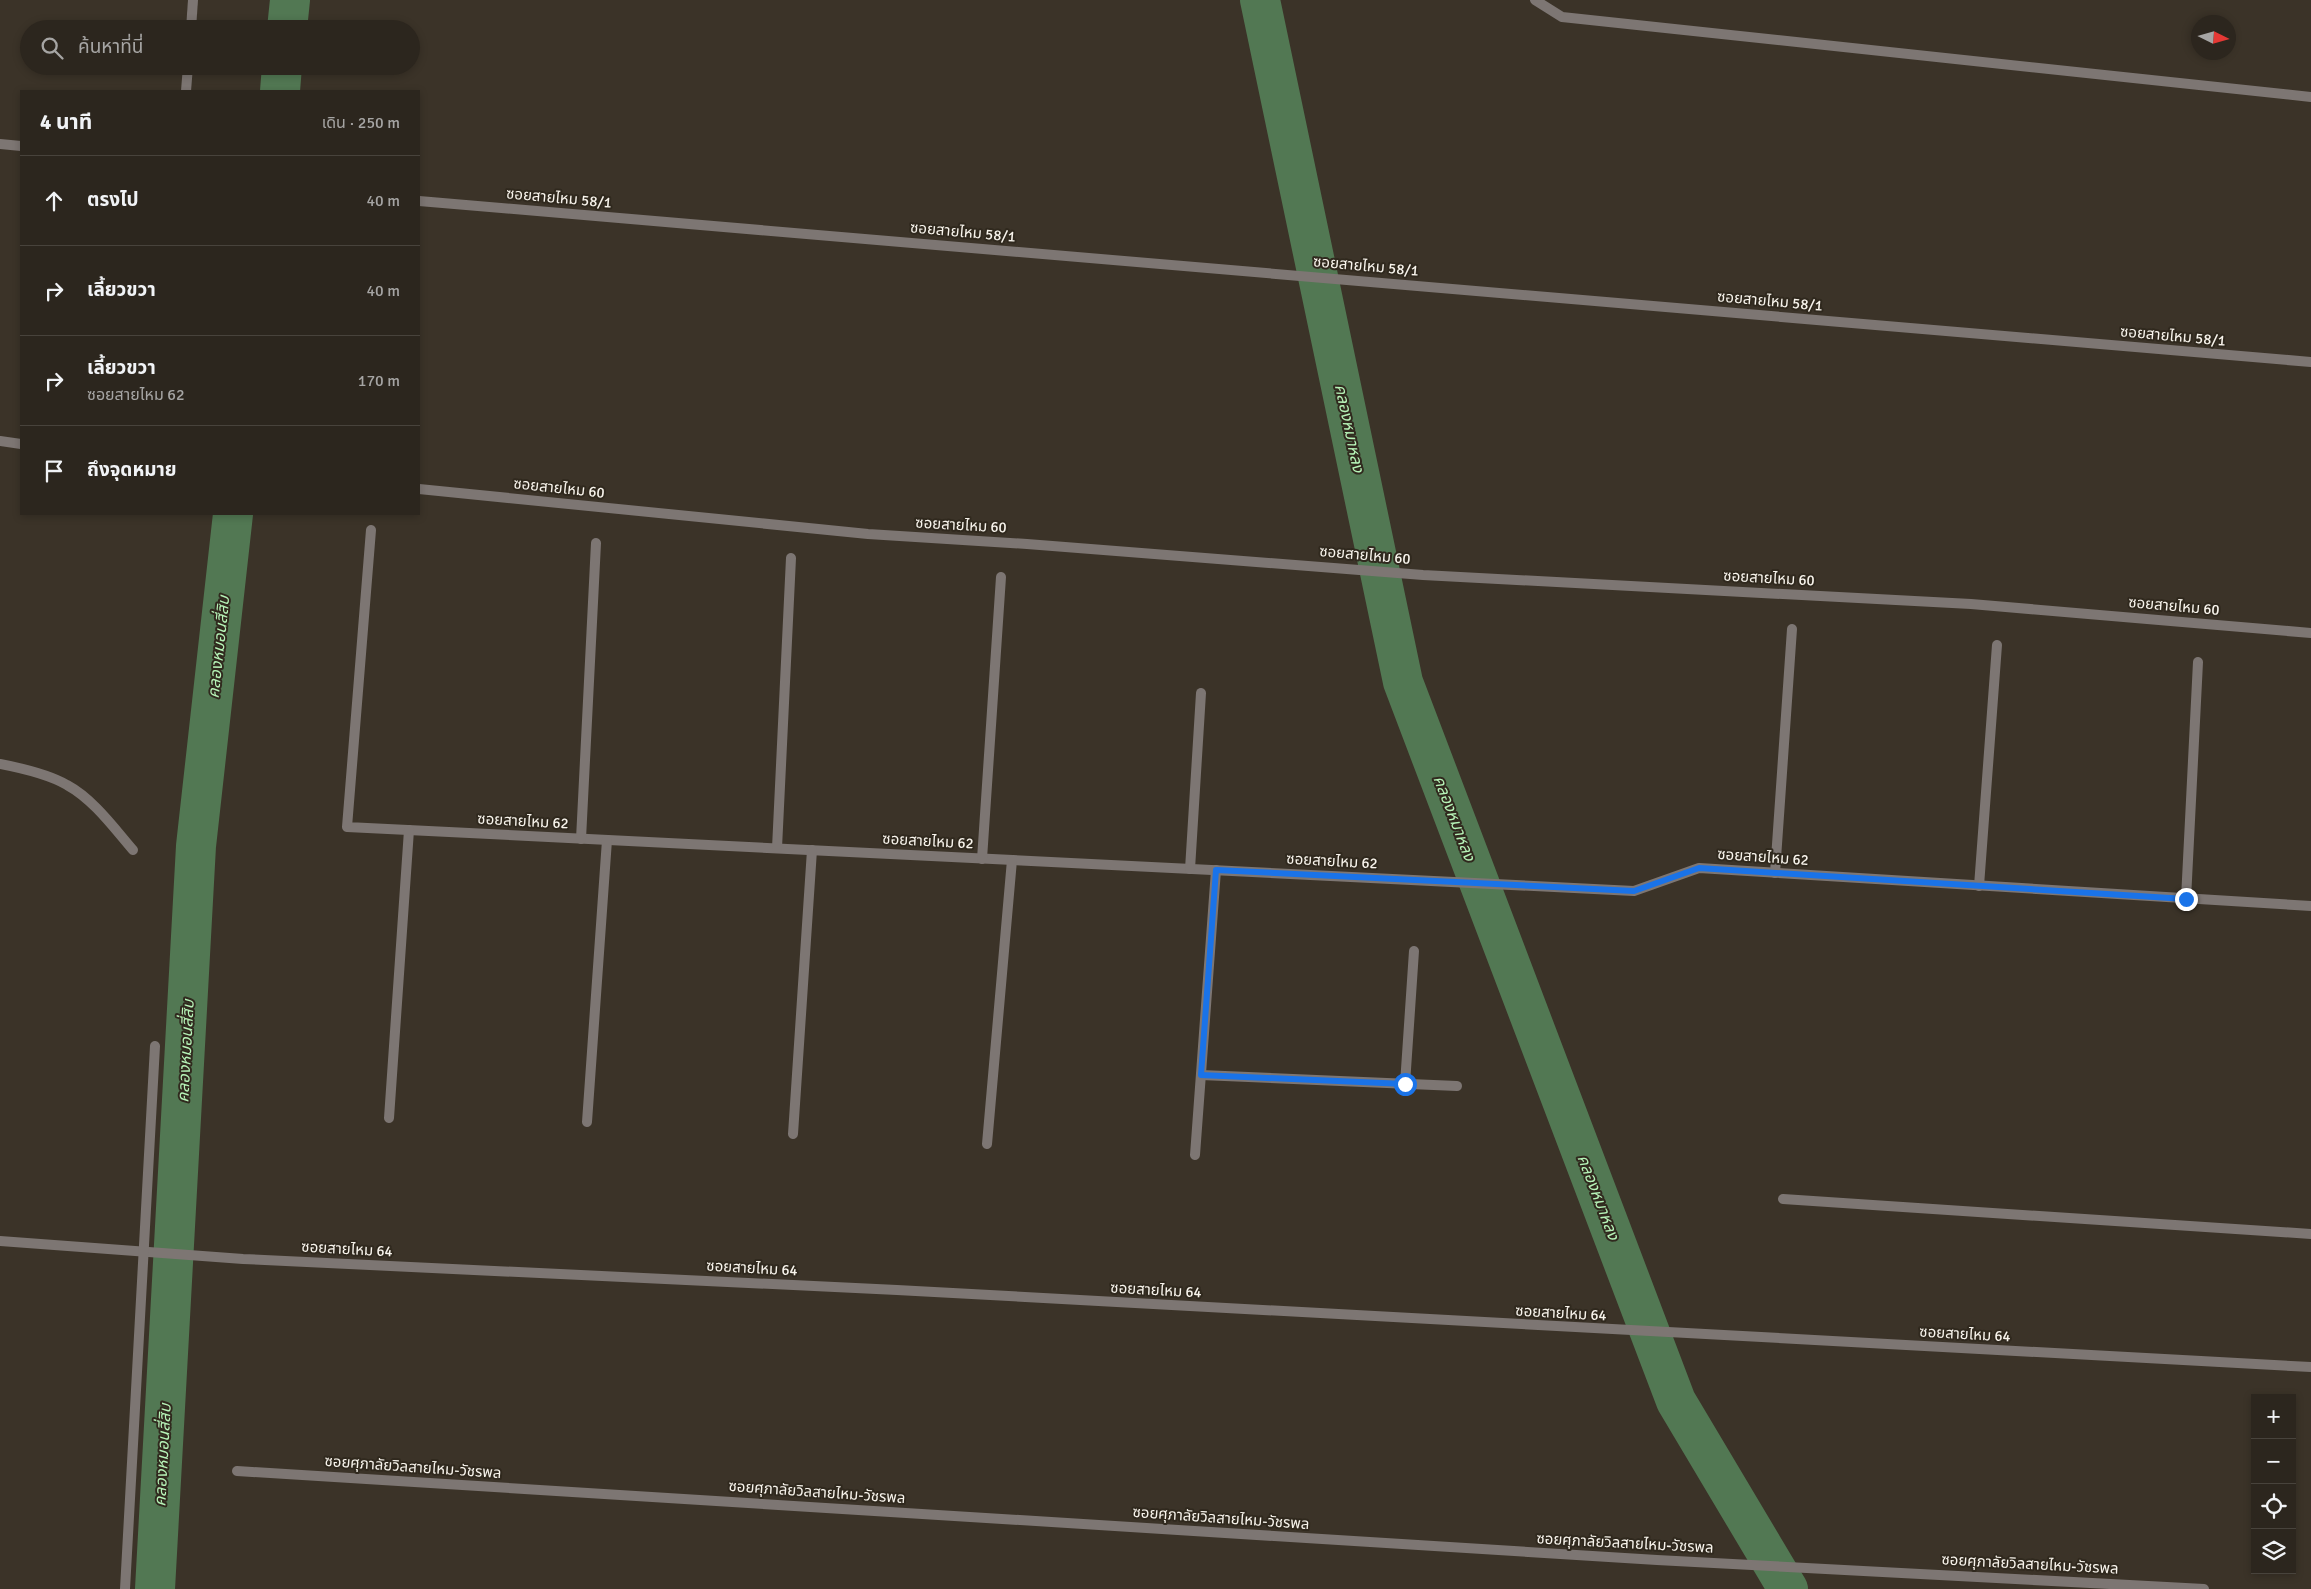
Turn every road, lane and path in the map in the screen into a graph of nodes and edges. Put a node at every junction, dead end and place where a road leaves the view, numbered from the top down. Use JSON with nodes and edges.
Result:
{"nodes":[{"id":1,"x":193,"y":0,"type":"edge"},
{"id":2,"x":1535,"y":0,"type":"edge"},
{"id":3,"x":192,"y":20,"type":"edge"},
{"id":4,"x":187,"y":75,"type":"edge"},
{"id":5,"x":186,"y":90,"type":"edge"},
{"id":6,"x":2311,"y":97,"type":"edge"},
{"id":7,"x":0,"y":144,"type":"edge"},
{"id":8,"x":20,"y":146,"type":"edge"},
{"id":9,"x":420,"y":201,"type":"edge"},
{"id":10,"x":2311,"y":362,"type":"edge"},
{"id":11,"x":0,"y":441,"type":"edge"},
{"id":12,"x":20,"y":444,"type":"edge"},
{"id":13,"x":420,"y":489,"type":"edge"},
{"id":14,"x":371,"y":530,"type":"dead end"},
{"id":15,"x":596,"y":543,"type":"dead end"},
{"id":16,"x":790,"y":558,"type":"dead end"},
{"id":17,"x":1001,"y":577,"type":"dead end"},
{"id":18,"x":1792,"y":628,"type":"dead end"},
{"id":19,"x":2311,"y":633,"type":"edge"},
{"id":20,"x":1997,"y":645,"type":"dead end"},
{"id":21,"x":2198,"y":662,"type":"dead end"},
{"id":22,"x":1201,"y":693,"type":"dead end"},
{"id":23,"x":0,"y":764,"type":"edge"},
{"id":24,"x":409,"y":830,"type":"junction"},
{"id":25,"x":581,"y":838,"type":"junction"},
{"id":26,"x":607,"y":840,"type":"junction"},
{"id":27,"x":777,"y":848,"type":"junction"},
{"id":28,"x":134,"y":850,"type":"dead end"},
{"id":29,"x":812,"y":850,"type":"junction"},
{"id":30,"x":982,"y":858,"type":"junction"},
{"id":31,"x":1012,"y":860,"type":"junction"},
{"id":32,"x":1190,"y":869,"type":"junction"},
{"id":33,"x":1216,"y":870,"type":"junction"},
{"id":34,"x":1775,"y":873,"type":"junction"},
{"id":35,"x":1980,"y":886,"type":"junction"},
{"id":36,"x":2186,"y":899,"type":"junction"},
{"id":37,"x":2311,"y":906,"type":"edge"},
{"id":38,"x":1414,"y":951,"type":"dead end"},
{"id":39,"x":155,"y":1046,"type":"dead end"},
{"id":40,"x":1201,"y":1075,"type":"junction"},
{"id":41,"x":1405,"y":1084,"type":"junction"},
{"id":42,"x":1457,"y":1086,"type":"dead end"},
{"id":43,"x":389,"y":1118,"type":"dead end"},
{"id":44,"x":587,"y":1122,"type":"dead end"},
{"id":45,"x":794,"y":1134,"type":"dead end"},
{"id":46,"x":987,"y":1144,"type":"dead end"},
{"id":47,"x":1195,"y":1155,"type":"dead end"},
{"id":48,"x":1782,"y":1200,"type":"dead end"},
{"id":49,"x":2311,"y":1234,"type":"edge"},
{"id":50,"x":0,"y":1241,"type":"edge"},
{"id":51,"x":144,"y":1253,"type":"junction"},
{"id":52,"x":2311,"y":1367,"type":"edge"},
{"id":53,"x":237,"y":1471,"type":"dead end"},
{"id":54,"x":125,"y":1589,"type":"edge"},
{"id":55,"x":2204,"y":1589,"type":"edge"}],
"edges":[{"from":1,"to":3,"type":"street"},
{"from":2,"to":6,"type":"street"},
{"from":4,"to":5,"type":"street"},
{"from":7,"to":8,"type":"street"},
{"from":9,"to":10,"type":"street","name":"ซอยสายไหม 58/1"},
{"from":11,"to":12,"type":"street"},
{"from":13,"to":19,"type":"street","name":"ซอยสายไหม 60"},
{"from":14,"to":24,"type":"street","name":"ซอยสายไหม 62"},
{"from":15,"to":25,"type":"street"},
{"from":16,"to":27,"type":"street"},
{"from":17,"to":30,"type":"street"},
{"from":18,"to":34,"type":"street"},
{"from":20,"to":35,"type":"street"},
{"from":21,"to":36,"type":"street"},
{"from":22,"to":32,"type":"street"},
{"from":23,"to":28,"type":"street"},
{"from":24,"to":25,"type":"street","name":"ซอยสายไหม 62"},
{"from":24,"to":43,"type":"street"},
{"from":25,"to":26,"type":"street","name":"ซอยสายไหม 62"},
{"from":26,"to":27,"type":"street","name":"ซอยสายไหม 62"},
{"from":26,"to":44,"type":"street"},
{"from":27,"to":29,"type":"street","name":"ซอยสายไหม 62"},
{"from":29,"to":30,"type":"street","name":"ซอยสายไหม 62"},
{"from":29,"to":45,"type":"street"},
{"from":30,"to":31,"type":"street","name":"ซอยสายไหม 62"},
{"from":31,"to":32,"type":"street","name":"ซอยสายไหม 62"},
{"from":31,"to":46,"type":"street"},
{"from":32,"to":33,"type":"street","name":"ซอยสายไหม 62"},
{"from":33,"to":34,"type":"street","name":"ซอยสายไหม 62"},
{"from":33,"to":40,"type":"street"},
{"from":34,"to":35,"type":"street","name":"ซอยสายไหม 62"},
{"from":35,"to":36,"type":"street","name":"ซอยสายไหม 62"},
{"from":36,"to":37,"type":"street","name":"ซอยสายไหม 62"},
{"from":38,"to":41,"type":"street"},
{"from":39,"to":51,"type":"street"},
{"from":40,"to":41,"type":"street"},
{"from":40,"to":47,"type":"street"},
{"from":41,"to":42,"type":"street"},
{"from":48,"to":49,"type":"street"},
{"from":50,"to":51,"type":"street","name":"ซอยสายไหม 64"},
{"from":51,"to":52,"type":"street","name":"ซอยสายไหม 64"},
{"from":51,"to":54,"type":"street"},
{"from":53,"to":55,"type":"street","name":"ซอยศุภาลัยวิลสายไหม-วัชรพล"}]}
